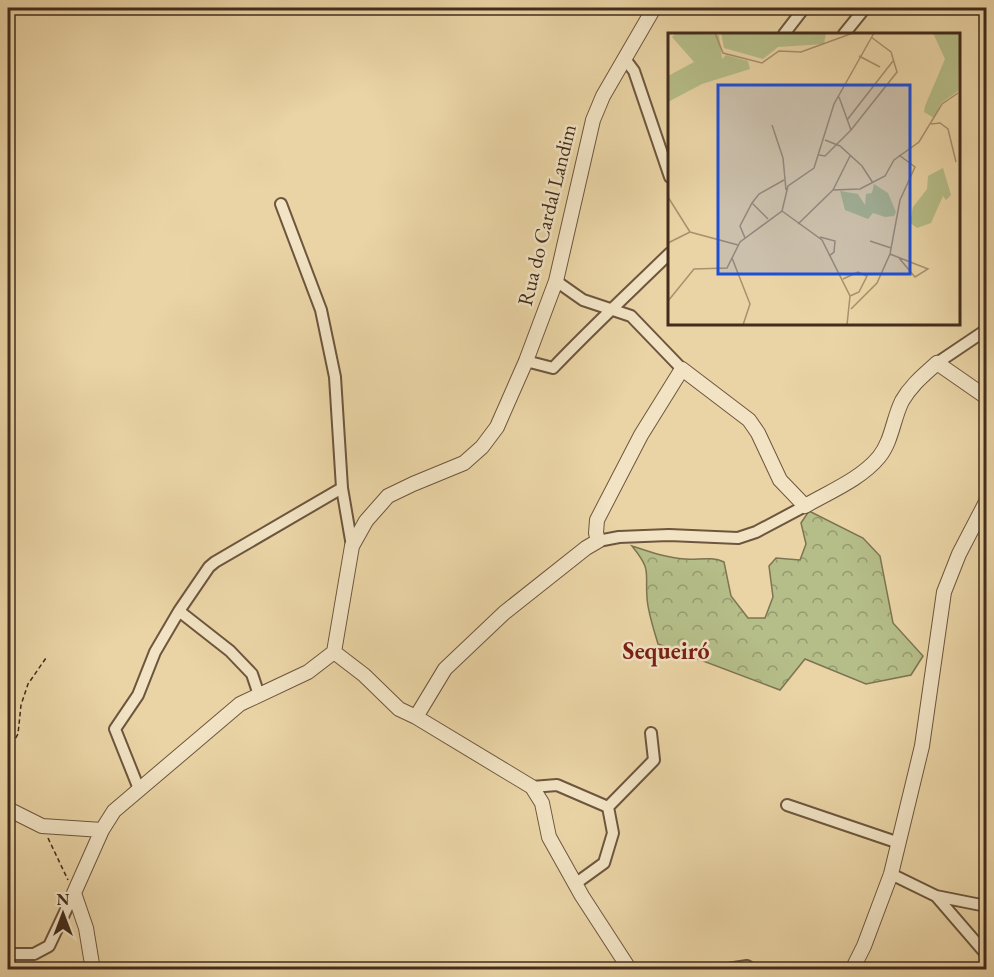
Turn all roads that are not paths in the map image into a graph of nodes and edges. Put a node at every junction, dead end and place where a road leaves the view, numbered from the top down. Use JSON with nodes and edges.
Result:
{"nodes":[{"id":1,"x":654,"y":8,"type":"edge"},
{"id":2,"x":804,"y":8,"type":"edge"},
{"id":3,"x":865,"y":8,"type":"edge"},
{"id":4,"x":785,"y":33,"type":"edge"},
{"id":5,"x":845,"y":33,"type":"edge"},
{"id":6,"x":625,"y":59,"type":"junction"},
{"id":7,"x":668,"y":171,"type":"edge"},
{"id":8,"x":281,"y":204,"type":"dead end"},
{"id":9,"x":668,"y":255,"type":"edge"},
{"id":10,"x":556,"y":281,"type":"junction"},
{"id":11,"x":611,"y":310,"type":"junction"},
{"id":12,"x":987,"y":330,"type":"edge"},
{"id":13,"x":526,"y":362,"type":"junction"},
{"id":14,"x":937,"y":363,"type":"junction"},
{"id":15,"x":682,"y":369,"type":"junction"},
{"id":16,"x":987,"y":397,"type":"edge"},
{"id":17,"x":342,"y":488,"type":"junction"},
{"id":18,"x":987,"y":502,"type":"edge"},
{"id":19,"x":805,"y":506,"type":"junction"},
{"id":20,"x":598,"y":541,"type":"junction"},
{"id":21,"x":352,"y":546,"type":"junction"},
{"id":22,"x":178,"y":611,"type":"junction"},
{"id":23,"x":334,"y":652,"type":"junction"},
{"id":24,"x":259,"y":695,"type":"junction"},
{"id":25,"x":416,"y":717,"type":"junction"},
{"id":26,"x":651,"y":733,"type":"dead end"},
{"id":27,"x":531,"y":787,"type":"junction"},
{"id":28,"x":139,"y":789,"type":"junction"},
{"id":29,"x":787,"y":805,"type":"dead end"},
{"id":30,"x":608,"y":807,"type":"junction"},
{"id":31,"x":8,"y":809,"type":"edge"},
{"id":32,"x":102,"y":830,"type":"junction"},
{"id":33,"x":899,"y":843,"type":"junction"},
{"id":34,"x":891,"y":874,"type":"junction"},
{"id":35,"x":575,"y":884,"type":"junction"},
{"id":36,"x":74,"y":893,"type":"junction"},
{"id":37,"x":936,"y":896,"type":"junction"},
{"id":38,"x":987,"y":906,"type":"edge"},
{"id":39,"x":8,"y":954,"type":"edge"},
{"id":40,"x":987,"y":954,"type":"edge"},
{"id":41,"x":93,"y":969,"type":"edge"},
{"id":42,"x":630,"y":969,"type":"edge"},
{"id":43,"x":720,"y":969,"type":"edge"},
{"id":44,"x":754,"y":969,"type":"edge"},
{"id":45,"x":852,"y":969,"type":"edge"}],
"edges":[{"from":1,"to":6,"type":"street","name":"Rua do Cardal Landim"},
{"from":2,"to":4,"type":"street"},
{"from":3,"to":5,"type":"street"},
{"from":6,"to":7,"type":"street"},
{"from":6,"to":10,"type":"street","name":"Rua do Cardal Landim"},
{"from":8,"to":17,"type":"street"},
{"from":9,"to":11,"type":"street"},
{"from":10,"to":11,"type":"street"},
{"from":10,"to":13,"type":"street","name":"Rua do Cardal Landim"},
{"from":11,"to":13,"type":"street"},
{"from":11,"to":15,"type":"street"},
{"from":12,"to":14,"type":"street"},
{"from":13,"to":21,"type":"street","name":"Rua do Cardal Landim"},
{"from":14,"to":16,"type":"street"},
{"from":14,"to":19,"type":"street"},
{"from":15,"to":19,"type":"street"},
{"from":15,"to":20,"type":"street"},
{"from":17,"to":21,"type":"street"},
{"from":17,"to":22,"type":"street"},
{"from":18,"to":33,"type":"street"},
{"from":19,"to":20,"type":"street"},
{"from":20,"to":25,"type":"street"},
{"from":21,"to":23,"type":"street","name":"Rua do Cardal Landim"},
{"from":22,"to":24,"type":"street"},
{"from":22,"to":28,"type":"street"},
{"from":23,"to":24,"type":"street"},
{"from":23,"to":25,"type":"street"},
{"from":24,"to":28,"type":"street"},
{"from":25,"to":27,"type":"street"},
{"from":26,"to":30,"type":"street"},
{"from":27,"to":30,"type":"street"},
{"from":27,"to":35,"type":"street"},
{"from":28,"to":32,"type":"street"},
{"from":29,"to":33,"type":"street"},
{"from":30,"to":35,"type":"street"},
{"from":31,"to":32,"type":"street"},
{"from":32,"to":36,"type":"street"},
{"from":33,"to":34,"type":"street"},
{"from":34,"to":37,"type":"street"},
{"from":34,"to":45,"type":"street"},
{"from":35,"to":42,"type":"street"},
{"from":36,"to":39,"type":"street"},
{"from":36,"to":41,"type":"street"},
{"from":37,"to":38,"type":"street"},
{"from":37,"to":40,"type":"street"},
{"from":43,"to":44,"type":"street"}]}
